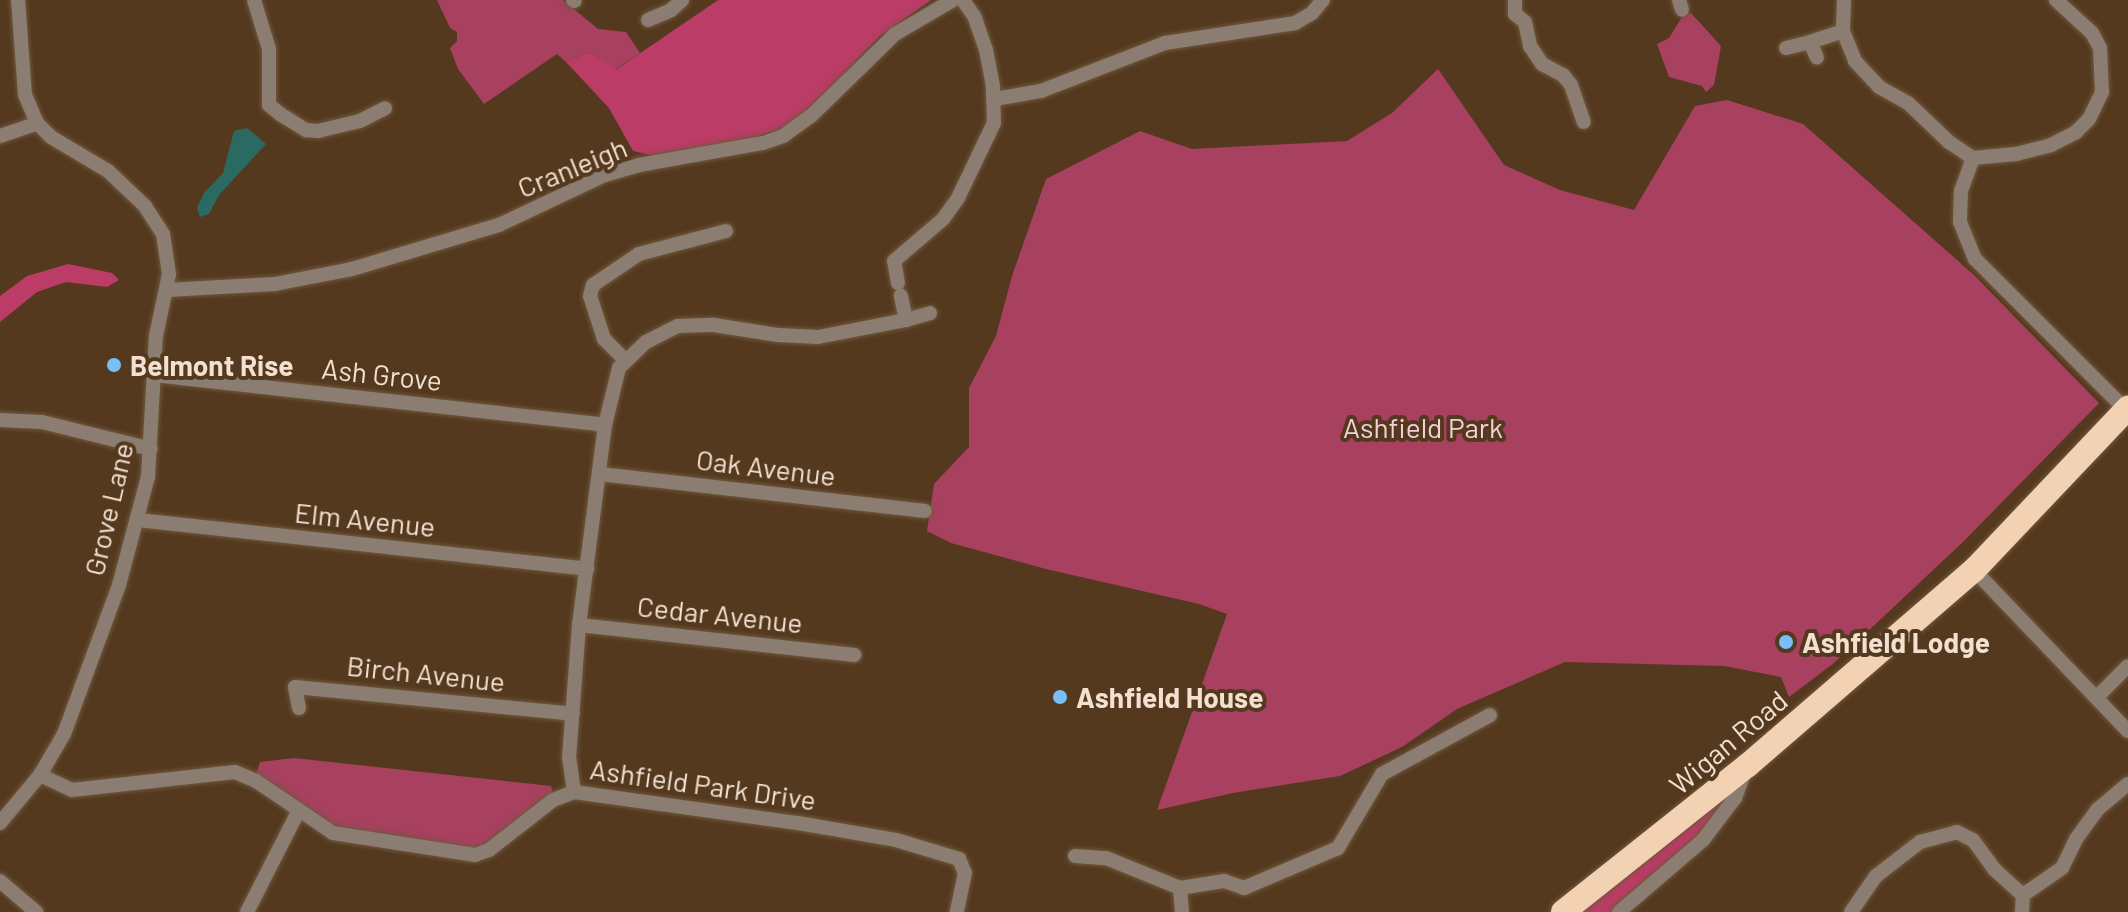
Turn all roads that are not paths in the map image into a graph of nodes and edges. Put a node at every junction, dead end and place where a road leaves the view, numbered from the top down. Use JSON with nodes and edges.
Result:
{"nodes":[{"id":1,"x":18,"y":0,"type":"edge"},
{"id":2,"x":254,"y":0,"type":"edge"},
{"id":3,"x":682,"y":0,"type":"edge"},
{"id":4,"x":953,"y":0,"type":"edge"},
{"id":5,"x":963,"y":0,"type":"edge"},
{"id":6,"x":1323,"y":0,"type":"edge"},
{"id":7,"x":1515,"y":0,"type":"edge"},
{"id":8,"x":1844,"y":0,"type":"edge"},
{"id":9,"x":2056,"y":0,"type":"edge"},
{"id":10,"x":648,"y":20,"type":"dead end"},
{"id":11,"x":1843,"y":31,"type":"junction"},
{"id":12,"x":1810,"y":42,"type":"junction"},
{"id":13,"x":1786,"y":48,"type":"dead end"},
{"id":14,"x":1817,"y":58,"type":"dead end"},
{"id":15,"x":995,"y":99,"type":"junction"},
{"id":16,"x":385,"y":108,"type":"dead end"},
{"id":17,"x":1584,"y":122,"type":"dead end"},
{"id":18,"x":37,"y":123,"type":"junction"},
{"id":19,"x":0,"y":136,"type":"edge"},
{"id":20,"x":1973,"y":158,"type":"junction"},
{"id":21,"x":726,"y":231,"type":"dead end"},
{"id":22,"x":167,"y":290,"type":"junction"},
{"id":23,"x":930,"y":313,"type":"dead end"},
{"id":24,"x":906,"y":320,"type":"junction"},
{"id":25,"x":625,"y":360,"type":"junction"},
{"id":26,"x":154,"y":375,"type":"junction"},
{"id":27,"x":2127,"y":409,"type":"edge"},
{"id":28,"x":0,"y":420,"type":"edge"},
{"id":29,"x":605,"y":425,"type":"junction"},
{"id":30,"x":151,"y":449,"type":"junction"},
{"id":31,"x":600,"y":474,"type":"junction"},
{"id":32,"x":925,"y":511,"type":"dead end"},
{"id":33,"x":138,"y":520,"type":"junction"},
{"id":34,"x":587,"y":569,"type":"junction"},
{"id":35,"x":1974,"y":570,"type":"junction"},
{"id":36,"x":579,"y":625,"type":"junction"},
{"id":37,"x":854,"y":655,"type":"dead end"},
{"id":38,"x":2128,"y":666,"type":"edge"},
{"id":39,"x":2098,"y":696,"type":"junction"},
{"id":40,"x":299,"y":708,"type":"dead end"},
{"id":41,"x":573,"y":714,"type":"junction"},
{"id":42,"x":1490,"y":715,"type":"dead end"},
{"id":43,"x":2128,"y":731,"type":"edge"},
{"id":44,"x":1748,"y":765,"type":"junction"},
{"id":45,"x":40,"y":775,"type":"junction"},
{"id":46,"x":2127,"y":787,"type":"edge"},
{"id":47,"x":574,"y":792,"type":"junction"},
{"id":48,"x":299,"y":810,"type":"junction"},
{"id":49,"x":0,"y":823,"type":"edge"},
{"id":50,"x":1075,"y":856,"type":"dead end"},
{"id":51,"x":0,"y":881,"type":"edge"},
{"id":52,"x":1180,"y":888,"type":"junction"},
{"id":53,"x":2023,"y":895,"type":"junction"},
{"id":54,"x":36,"y":912,"type":"edge"},
{"id":55,"x":247,"y":912,"type":"edge"},
{"id":56,"x":957,"y":912,"type":"edge"},
{"id":57,"x":1182,"y":912,"type":"edge"},
{"id":58,"x":1563,"y":912,"type":"edge"},
{"id":59,"x":1619,"y":912,"type":"edge"},
{"id":60,"x":1851,"y":912,"type":"edge"},
{"id":61,"x":2022,"y":912,"type":"edge"}],
"edges":[{"from":1,"to":18,"type":"street"},
{"from":2,"to":16,"type":"street"},
{"from":3,"to":10,"type":"street"},
{"from":4,"to":22,"type":"street","name":"Cranleigh"},
{"from":5,"to":15,"type":"street"},
{"from":6,"to":15,"type":"street"},
{"from":7,"to":17,"type":"street"},
{"from":8,"to":11,"type":"street"},
{"from":9,"to":20,"type":"street"},
{"from":11,"to":12,"type":"street"},
{"from":11,"to":20,"type":"street"},
{"from":12,"to":13,"type":"street"},
{"from":12,"to":14,"type":"street"},
{"from":15,"to":24,"type":"street"},
{"from":18,"to":19,"type":"street"},
{"from":18,"to":22,"type":"street","name":"Grove Lane"},
{"from":20,"to":27,"type":"street"},
{"from":21,"to":25,"type":"street"},
{"from":22,"to":26,"type":"street","name":"Grove Lane"},
{"from":23,"to":24,"type":"street"},
{"from":24,"to":25,"type":"street"},
{"from":25,"to":29,"type":"street"},
{"from":26,"to":29,"type":"street","name":"Ash Grove"},
{"from":26,"to":30,"type":"street","name":"Grove Lane"},
{"from":27,"to":35,"type":"highway","name":"Wigan Road"},
{"from":28,"to":30,"type":"street"},
{"from":29,"to":31,"type":"street"},
{"from":30,"to":33,"type":"street","name":"Grove Lane"},
{"from":31,"to":32,"type":"street","name":"Oak Avenue"},
{"from":31,"to":34,"type":"street"},
{"from":33,"to":34,"type":"street","name":"Elm Avenue"},
{"from":33,"to":45,"type":"street","name":"Grove Lane"},
{"from":34,"to":36,"type":"street"},
{"from":35,"to":39,"type":"street"},
{"from":35,"to":44,"type":"highway","name":"Wigan Road"},
{"from":36,"to":37,"type":"street","name":"Cedar Avenue"},
{"from":36,"to":41,"type":"street"},
{"from":38,"to":39,"type":"street"},
{"from":39,"to":43,"type":"street"},
{"from":40,"to":41,"type":"street","name":"Birch Avenue"},
{"from":41,"to":47,"type":"street"},
{"from":42,"to":52,"type":"street"},
{"from":44,"to":58,"type":"highway","name":"Wigan Road"},
{"from":44,"to":59,"type":"street"},
{"from":45,"to":48,"type":"street","name":"Ashfield Park Drive"},
{"from":45,"to":49,"type":"street","name":"Grove Lane"},
{"from":46,"to":53,"type":"street"},
{"from":47,"to":48,"type":"street","name":"Ashfield Park Drive"},
{"from":47,"to":56,"type":"street","name":"Ashfield Park Drive"},
{"from":48,"to":55,"type":"street"},
{"from":50,"to":52,"type":"street"},
{"from":51,"to":54,"type":"street"},
{"from":52,"to":57,"type":"street"},
{"from":53,"to":60,"type":"street"},
{"from":53,"to":61,"type":"street"}]}
